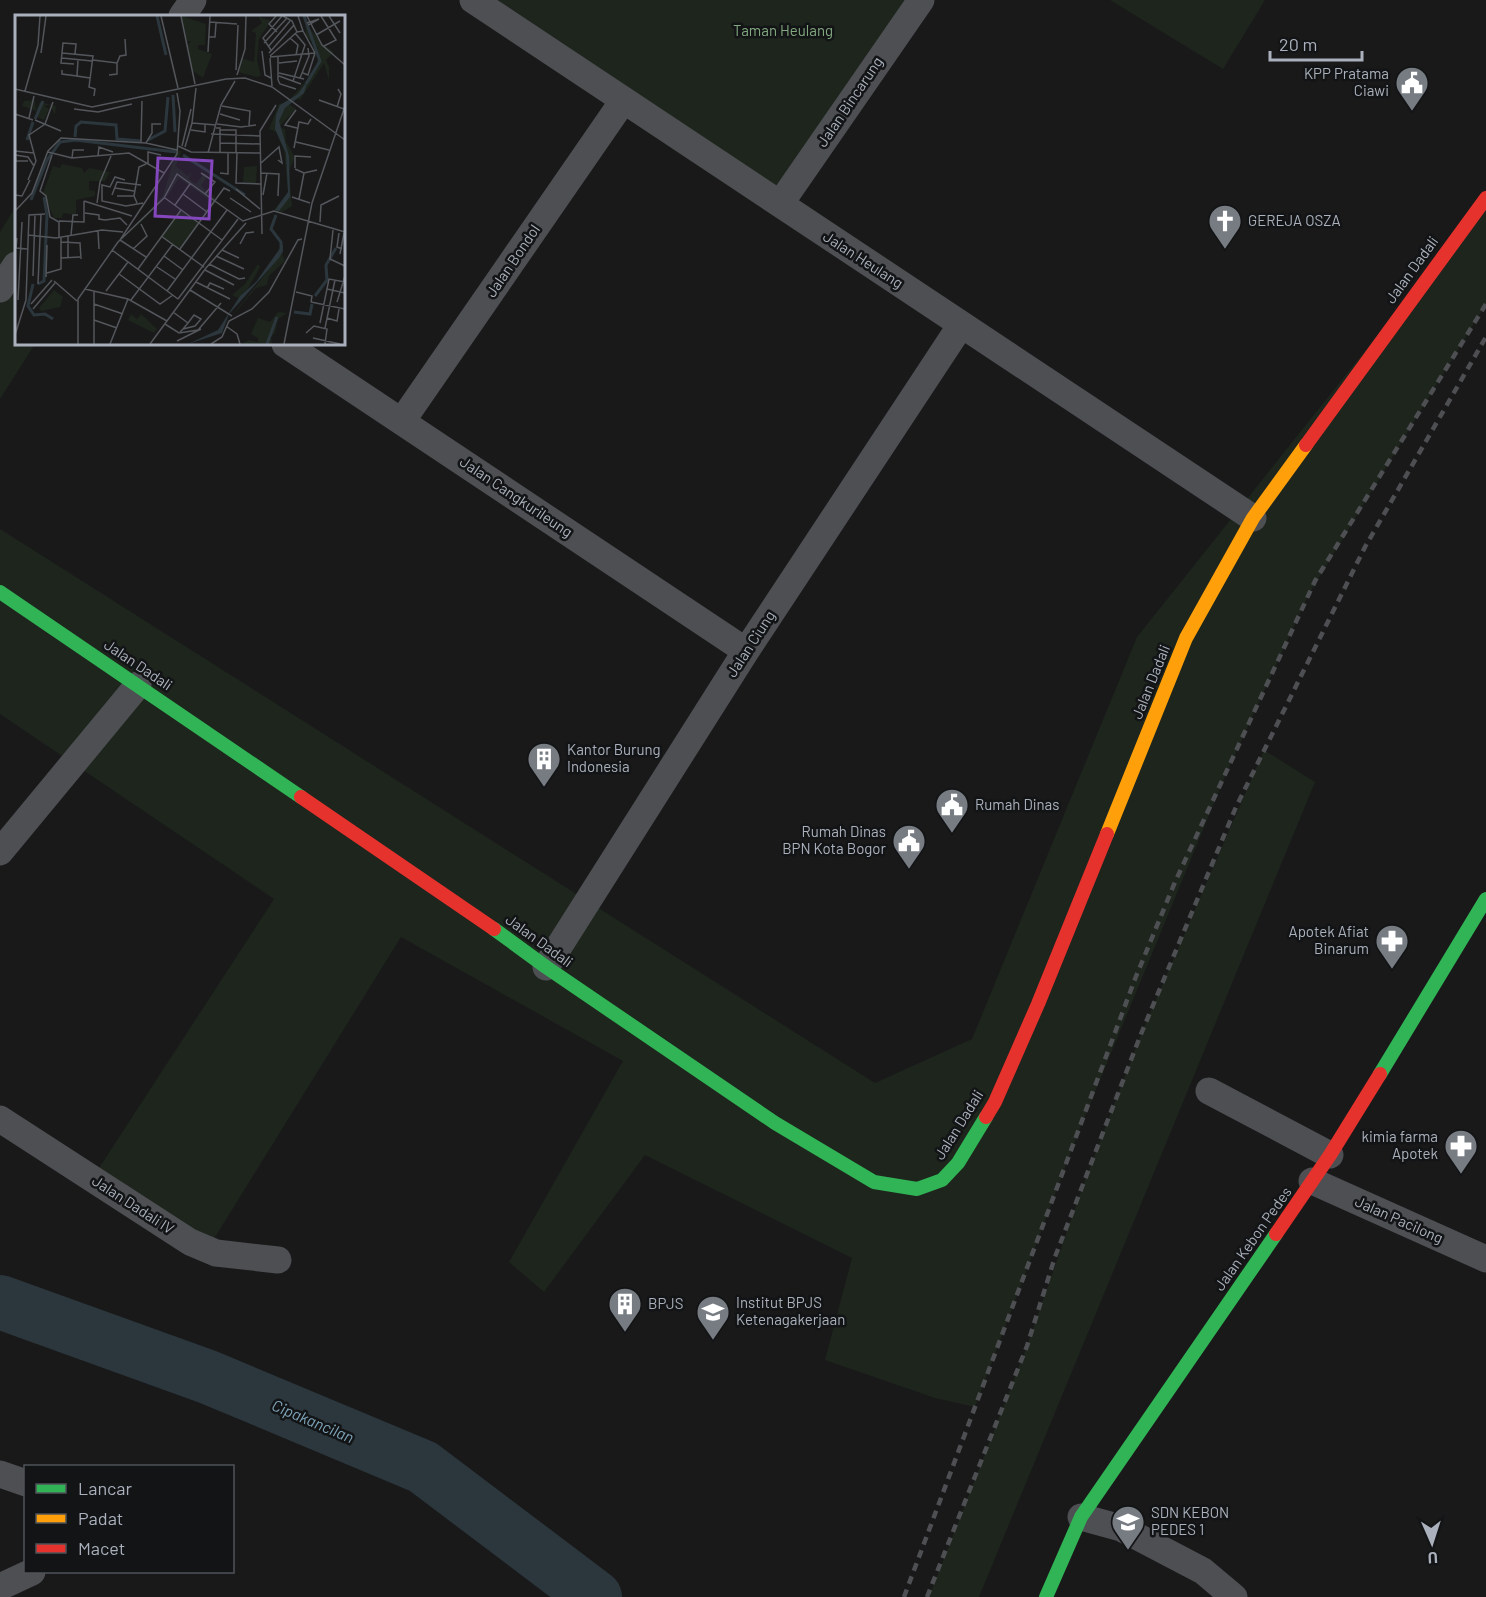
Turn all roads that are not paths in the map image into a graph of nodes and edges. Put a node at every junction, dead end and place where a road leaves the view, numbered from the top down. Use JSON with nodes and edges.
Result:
{"nodes":[{"id":1,"x":193,"y":0,"type":"edge"},
{"id":2,"x":473,"y":0,"type":"edge"},
{"id":3,"x":921,"y":0,"type":"edge"},
{"id":4,"x":183,"y":15,"type":"edge"},
{"id":5,"x":623,"y":101,"type":"junction"},
{"id":6,"x":1486,"y":198,"type":"edge"},
{"id":7,"x":780,"y":204,"type":"junction"},
{"id":8,"x":15,"y":266,"type":"edge"},
{"id":9,"x":0,"y":289,"type":"edge"},
{"id":10,"x":961,"y":325,"type":"junction"},
{"id":11,"x":287,"y":345,"type":"edge"},
{"id":12,"x":402,"y":421,"type":"junction"},
{"id":13,"x":1253,"y":518,"type":"junction"},
{"id":14,"x":0,"y":592,"type":"edge"},
{"id":15,"x":746,"y":651,"type":"junction"},
{"id":16,"x":138,"y":685,"type":"junction"},
{"id":17,"x":0,"y":852,"type":"edge"},
{"id":18,"x":1486,"y":899,"type":"edge"},
{"id":19,"x":546,"y":967,"type":"junction"},
{"id":20,"x":1209,"y":1091,"type":"dead end"},
{"id":21,"x":0,"y":1119,"type":"edge"},
{"id":22,"x":1330,"y":1155,"type":"junction"},
{"id":23,"x":1312,"y":1182,"type":"junction"},
{"id":24,"x":1486,"y":1259,"type":"edge"},
{"id":25,"x":278,"y":1260,"type":"dead end"},
{"id":26,"x":0,"y":1474,"type":"edge"},
{"id":27,"x":24,"y":1482,"type":"edge"},
{"id":28,"x":1081,"y":1517,"type":"junction"},
{"id":29,"x":30,"y":1573,"type":"edge"},
{"id":30,"x":0,"y":1587,"type":"edge"},
{"id":31,"x":1046,"y":1597,"type":"edge"},
{"id":32,"x":1234,"y":1597,"type":"edge"}],
"edges":[{"from":1,"to":4,"type":"street"},
{"from":2,"to":5,"type":"street","name":"Jalan Heulang"},
{"from":3,"to":7,"type":"street","name":"Jalan Bincarung"},
{"from":5,"to":7,"type":"street","name":"Jalan Heulang"},
{"from":5,"to":12,"type":"street","name":"Jalan Bondol"},
{"from":6,"to":13,"type":"main road","name":"Jalan Dadali"},
{"from":7,"to":10,"type":"street","name":"Jalan Heulang"},
{"from":8,"to":9,"type":"street"},
{"from":10,"to":13,"type":"street","name":"Jalan Heulang"},
{"from":10,"to":15,"type":"street","name":"Jalan Ciung"},
{"from":11,"to":12,"type":"street","name":"Jalan Cangkurileung"},
{"from":12,"to":15,"type":"street","name":"Jalan Cangkurileung"},
{"from":13,"to":19,"type":"main road","name":"Jalan Dadali"},
{"from":14,"to":16,"type":"main road","name":"Jalan Dadali"},
{"from":15,"to":19,"type":"street","name":"Jalan Ciung"},
{"from":16,"to":17,"type":"street"},
{"from":16,"to":19,"type":"main road","name":"Jalan Dadali"},
{"from":18,"to":22,"type":"main road","name":"Jalan Kebon Pedes"},
{"from":20,"to":22,"type":"street"},
{"from":21,"to":25,"type":"street","name":"Jalan Dadali IV"},
{"from":22,"to":23,"type":"main road","name":"Jalan Kebon Pedes"},
{"from":23,"to":24,"type":"street","name":"Jalan Pacilong"},
{"from":23,"to":28,"type":"main road","name":"Jalan Kebon Pedes"},
{"from":26,"to":27,"type":"street"},
{"from":28,"to":31,"type":"main road","name":"Jalan Kebon Pedes"},
{"from":28,"to":32,"type":"street"},
{"from":29,"to":30,"type":"street"}]}
